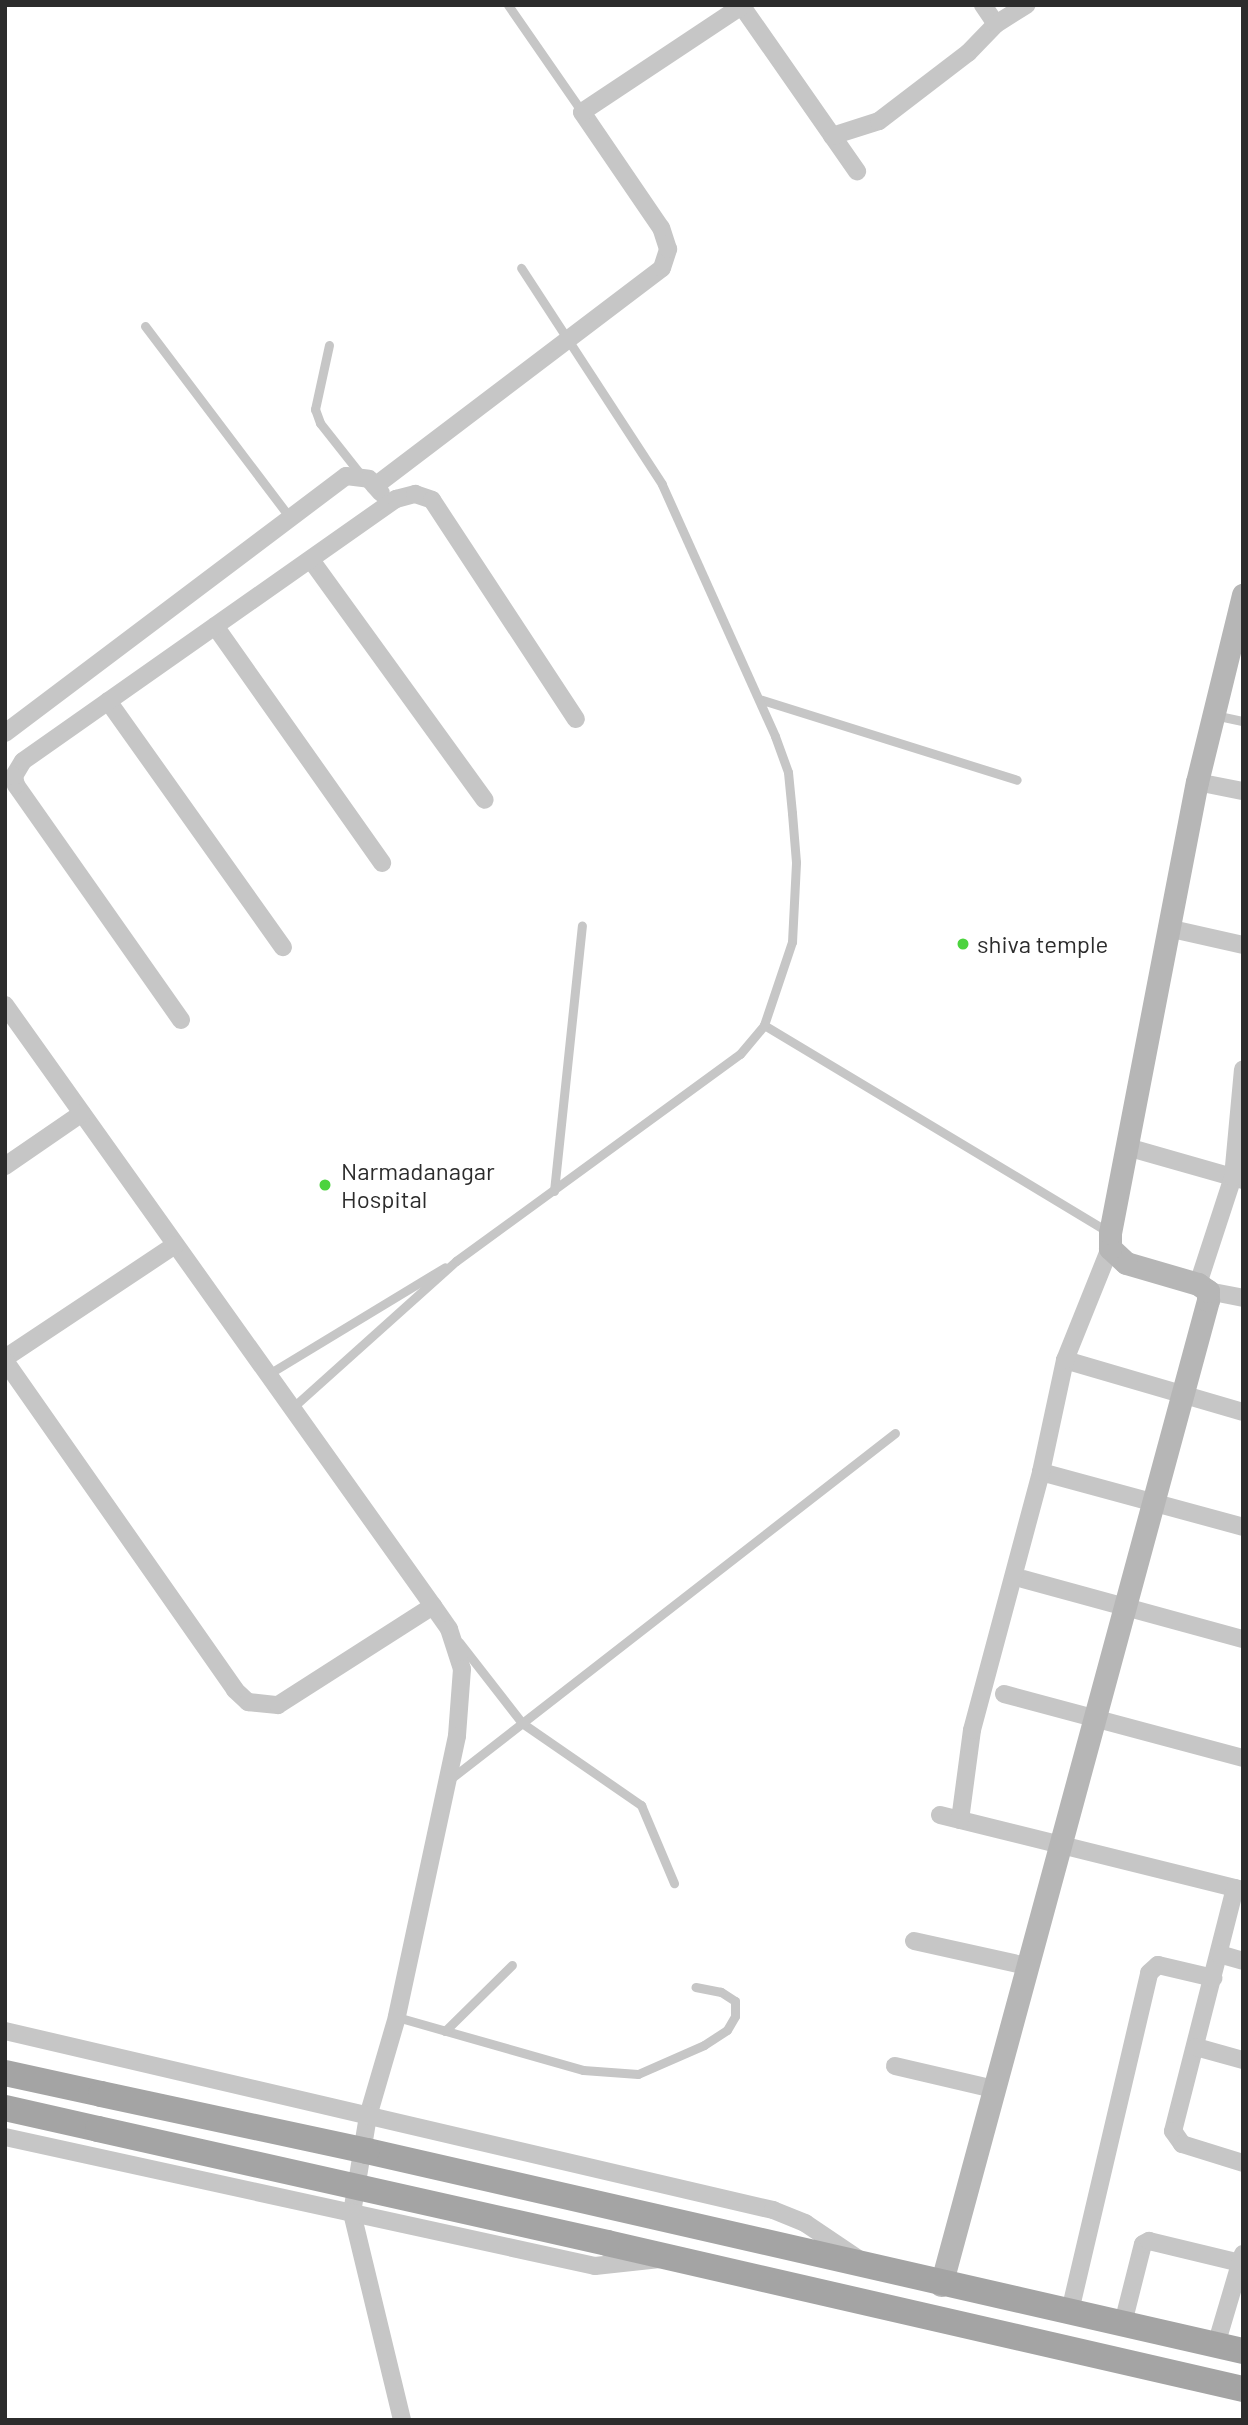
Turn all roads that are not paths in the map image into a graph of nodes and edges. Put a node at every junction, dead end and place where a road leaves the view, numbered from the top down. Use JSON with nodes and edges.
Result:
{"nodes":[{"id":1,"x":508,"y":5,"type":"edge"},
{"id":2,"x":983,"y":5,"type":"edge"},
{"id":3,"x":1027,"y":5,"type":"edge"},
{"id":4,"x":742,"y":6,"type":"edge"},
{"id":5,"x":996,"y":24,"type":"junction"},
{"id":6,"x":582,"y":112,"type":"junction"},
{"id":7,"x":832,"y":136,"type":"junction"},
{"id":8,"x":857,"y":171,"type":"dead end"},
{"id":9,"x":521,"y":268,"type":"dead end"},
{"id":10,"x":145,"y":326,"type":"dead end"},
{"id":11,"x":568,"y":337,"type":"junction"},
{"id":12,"x":329,"y":345,"type":"dead end"},
{"id":13,"x":360,"y":475,"type":"junction"},
{"id":14,"x":375,"y":486,"type":"junction"},
{"id":15,"x":389,"y":504,"type":"junction"},
{"id":16,"x":290,"y":518,"type":"junction"},
{"id":17,"x":311,"y":560,"type":"junction"},
{"id":18,"x":1243,"y":594,"type":"edge"},
{"id":19,"x":215,"y":626,"type":"junction"},
{"id":20,"x":759,"y":699,"type":"junction"},
{"id":21,"x":108,"y":701,"type":"junction"},
{"id":22,"x":1213,"y":714,"type":"junction"},
{"id":23,"x":576,"y":719,"type":"dead end"},
{"id":24,"x":1243,"y":721,"type":"edge"},
{"id":25,"x":5,"y":733,"type":"edge"},
{"id":26,"x":1017,"y":780,"type":"dead end"},
{"id":27,"x":1196,"y":782,"type":"junction"},
{"id":28,"x":1243,"y":791,"type":"edge"},
{"id":29,"x":485,"y":800,"type":"dead end"},
{"id":30,"x":382,"y":863,"type":"dead end"},
{"id":31,"x":582,"y":925,"type":"dead end"},
{"id":32,"x":1171,"y":929,"type":"junction"},
{"id":33,"x":1243,"y":945,"type":"edge"},
{"id":34,"x":283,"y":947,"type":"dead end"},
{"id":35,"x":5,"y":1005,"type":"edge"},
{"id":36,"x":181,"y":1020,"type":"dead end"},
{"id":37,"x":764,"y":1025,"type":"junction"},
{"id":38,"x":1243,"y":1069,"type":"edge"},
{"id":39,"x":82,"y":1113,"type":"junction"},
{"id":40,"x":1127,"y":1147,"type":"junction"},
{"id":41,"x":5,"y":1166,"type":"edge"},
{"id":42,"x":1238,"y":1179,"type":"edge"},
{"id":43,"x":554,"y":1191,"type":"junction"},
{"id":44,"x":1110,"y":1240,"type":"junction"},
{"id":45,"x":175,"y":1245,"type":"junction"},
{"id":46,"x":456,"y":1261,"type":"junction"},
{"id":47,"x":1203,"y":1287,"type":"junction"},
{"id":48,"x":1243,"y":1298,"type":"edge"},
{"id":49,"x":5,"y":1359,"type":"edge"},
{"id":50,"x":1065,"y":1360,"type":"junction"},
{"id":51,"x":267,"y":1375,"type":"junction"},
{"id":52,"x":1182,"y":1394,"type":"junction"},
{"id":53,"x":291,"y":1409,"type":"junction"},
{"id":54,"x":1243,"y":1412,"type":"edge"},
{"id":55,"x":895,"y":1433,"type":"dead end"},
{"id":56,"x":1041,"y":1472,"type":"junction"},
{"id":57,"x":1153,"y":1502,"type":"junction"},
{"id":58,"x":1243,"y":1527,"type":"edge"},
{"id":59,"x":1023,"y":1579,"type":"dead end"},
{"id":60,"x":433,"y":1606,"type":"junction"},
{"id":61,"x":1124,"y":1607,"type":"junction"},
{"id":62,"x":449,"y":1629,"type":"junction"},
{"id":63,"x":1243,"y":1639,"type":"edge"},
{"id":64,"x":1004,"y":1694,"type":"dead end"},
{"id":65,"x":1096,"y":1718,"type":"junction"},
{"id":66,"x":522,"y":1723,"type":"junction"},
{"id":67,"x":1243,"y":1758,"type":"edge"},
{"id":68,"x":447,"y":1781,"type":"junction"},
{"id":69,"x":940,"y":1815,"type":"dead end"},
{"id":70,"x":960,"y":1820,"type":"junction"},
{"id":71,"x":1060,"y":1844,"type":"junction"},
{"id":72,"x":674,"y":1882,"type":"dead end"},
{"id":73,"x":1239,"y":1889,"type":"edge"},
{"id":74,"x":914,"y":1941,"type":"dead end"},
{"id":75,"x":1219,"y":1954,"type":"junction"},
{"id":76,"x":1243,"y":1961,"type":"edge"},
{"id":77,"x":512,"y":1965,"type":"dead end"},
{"id":78,"x":1027,"y":1966,"type":"junction"},
{"id":79,"x":1213,"y":1978,"type":"junction"},
{"id":80,"x":695,"y":1987,"type":"dead end"},
{"id":81,"x":397,"y":2017,"type":"junction"},
{"id":82,"x":5,"y":2031,"type":"edge"},
{"id":83,"x":445,"y":2031,"type":"junction"},
{"id":84,"x":1196,"y":2047,"type":"junction"},
{"id":85,"x":1243,"y":2060,"type":"edge"},
{"id":86,"x":895,"y":2066,"type":"dead end"},
{"id":87,"x":5,"y":2073,"type":"edge"},
{"id":88,"x":994,"y":2089,"type":"junction"},
{"id":89,"x":5,"y":2108,"type":"edge"},
{"id":90,"x":368,"y":2116,"type":"junction"},
{"id":91,"x":5,"y":2137,"type":"edge"},
{"id":92,"x":1243,"y":2163,"type":"edge"},
{"id":93,"x":352,"y":2213,"type":"junction"},
{"id":94,"x":670,"y":2258,"type":"junction"},
{"id":95,"x":1241,"y":2258,"type":"edge"},
{"id":96,"x":875,"y":2270,"type":"junction"},
{"id":97,"x":941,"y":2285,"type":"junction"},
{"id":98,"x":1070,"y":2311,"type":"junction"},
{"id":99,"x":1123,"y":2323,"type":"junction"},
{"id":100,"x":1216,"y":2345,"type":"junction"},
{"id":101,"x":1243,"y":2351,"type":"edge"},
{"id":102,"x":1243,"y":2389,"type":"edge"},
{"id":103,"x":402,"y":2420,"type":"edge"}],
"edges":[{"from":1,"to":6,"type":"lane"},
{"from":2,"to":5,"type":"street"},
{"from":3,"to":5,"type":"street"},
{"from":4,"to":6,"type":"street"},
{"from":4,"to":7,"type":"street"},
{"from":5,"to":7,"type":"street"},
{"from":6,"to":11,"type":"street"},
{"from":7,"to":8,"type":"street"},
{"from":9,"to":11,"type":"lane"},
{"from":10,"to":16,"type":"lane"},
{"from":11,"to":14,"type":"street"},
{"from":11,"to":20,"type":"lane"},
{"from":12,"to":13,"type":"lane"},
{"from":13,"to":14,"type":"street"},
{"from":13,"to":16,"type":"street"},
{"from":14,"to":15,"type":"street"},
{"from":15,"to":17,"type":"street"},
{"from":15,"to":23,"type":"street"},
{"from":16,"to":25,"type":"street"},
{"from":17,"to":19,"type":"street"},
{"from":17,"to":29,"type":"street"},
{"from":18,"to":22,"type":"main road"},
{"from":19,"to":21,"type":"street"},
{"from":19,"to":30,"type":"street"},
{"from":20,"to":26,"type":"lane"},
{"from":20,"to":37,"type":"lane"},
{"from":21,"to":34,"type":"street"},
{"from":21,"to":36,"type":"street"},
{"from":22,"to":24,"type":"lane"},
{"from":22,"to":27,"type":"main road"},
{"from":27,"to":28,"type":"street"},
{"from":27,"to":32,"type":"main road"},
{"from":31,"to":43,"type":"lane"},
{"from":32,"to":33,"type":"street"},
{"from":32,"to":40,"type":"main road"},
{"from":35,"to":39,"type":"street"},
{"from":37,"to":43,"type":"lane"},
{"from":37,"to":44,"type":"lane"},
{"from":38,"to":42,"type":"street"},
{"from":39,"to":41,"type":"street"},
{"from":39,"to":45,"type":"street"},
{"from":40,"to":42,"type":"street"},
{"from":40,"to":44,"type":"main road"},
{"from":42,"to":47,"type":"street"},
{"from":43,"to":46,"type":"lane"},
{"from":44,"to":47,"type":"main road"},
{"from":44,"to":50,"type":"street"},
{"from":45,"to":49,"type":"street"},
{"from":45,"to":51,"type":"street"},
{"from":46,"to":51,"type":"lane"},
{"from":46,"to":53,"type":"lane"},
{"from":47,"to":48,"type":"street"},
{"from":47,"to":52,"type":"main road"},
{"from":49,"to":60,"type":"street"},
{"from":50,"to":52,"type":"street"},
{"from":50,"to":56,"type":"street"},
{"from":51,"to":53,"type":"street"},
{"from":52,"to":54,"type":"street"},
{"from":52,"to":57,"type":"main road"},
{"from":53,"to":60,"type":"street"},
{"from":55,"to":66,"type":"lane"},
{"from":56,"to":57,"type":"street"},
{"from":56,"to":70,"type":"street"},
{"from":57,"to":58,"type":"street"},
{"from":57,"to":61,"type":"main road"},
{"from":59,"to":61,"type":"street"},
{"from":60,"to":62,"type":"street"},
{"from":61,"to":63,"type":"street"},
{"from":61,"to":65,"type":"main road"},
{"from":62,"to":66,"type":"lane"},
{"from":62,"to":68,"type":"street"},
{"from":64,"to":65,"type":"street"},
{"from":65,"to":67,"type":"street"},
{"from":65,"to":71,"type":"main road"},
{"from":66,"to":68,"type":"lane"},
{"from":66,"to":72,"type":"lane"},
{"from":68,"to":81,"type":"street"},
{"from":69,"to":70,"type":"street"},
{"from":70,"to":71,"type":"street"},
{"from":71,"to":73,"type":"street"},
{"from":71,"to":78,"type":"main road"},
{"from":73,"to":75,"type":"street"},
{"from":74,"to":78,"type":"street"},
{"from":75,"to":76,"type":"street"},
{"from":75,"to":79,"type":"street"},
{"from":77,"to":83,"type":"lane"},
{"from":78,"to":88,"type":"main road"},
{"from":79,"to":84,"type":"street"},
{"from":79,"to":98,"type":"street"},
{"from":80,"to":83,"type":"lane"},
{"from":81,"to":83,"type":"lane"},
{"from":81,"to":90,"type":"street"},
{"from":82,"to":90,"type":"street"},
{"from":84,"to":85,"type":"street"},
{"from":84,"to":92,"type":"street"},
{"from":86,"to":88,"type":"street"},
{"from":87,"to":96,"type":"main road","bridge":true},
{"from":88,"to":97,"type":"main road"},
{"from":89,"to":94,"type":"main road","bridge":true},
{"from":90,"to":93,"type":"street"},
{"from":90,"to":96,"type":"street"},
{"from":91,"to":93,"type":"street"},
{"from":93,"to":94,"type":"street"},
{"from":93,"to":103,"type":"street"},
{"from":94,"to":102,"type":"main road"},
{"from":95,"to":99,"type":"street"},
{"from":95,"to":100,"type":"street"},
{"from":96,"to":97,"type":"main road"},
{"from":97,"to":98,"type":"main road"},
{"from":98,"to":99,"type":"main road"},
{"from":99,"to":100,"type":"main road"},
{"from":100,"to":101,"type":"main road"}]}
